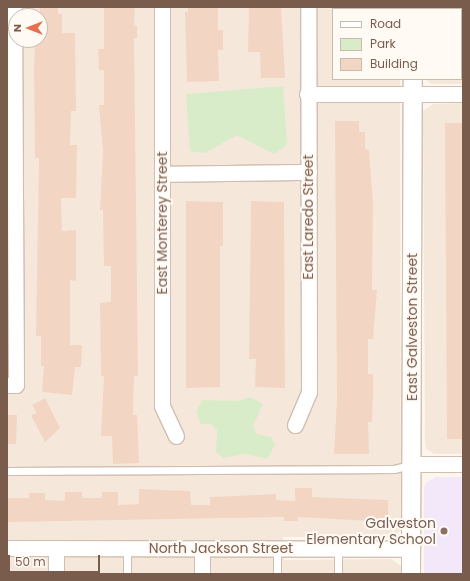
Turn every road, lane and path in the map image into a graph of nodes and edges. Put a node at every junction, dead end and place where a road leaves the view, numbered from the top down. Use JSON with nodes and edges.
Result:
{"nodes":[{"id":1,"x":14,"y":7,"type":"edge"},
{"id":2,"x":162,"y":7,"type":"edge"},
{"id":3,"x":308,"y":7,"type":"edge"},
{"id":4,"x":413,"y":86,"type":"edge"},
{"id":5,"x":307,"y":94,"type":"junction"},
{"id":6,"x":463,"y":94,"type":"edge"},
{"id":7,"x":309,"y":172,"type":"junction"},
{"id":8,"x":162,"y":174,"type":"junction"},
{"id":9,"x":11,"y":385,"type":"edge"},
{"id":10,"x":295,"y":425,"type":"dead end"},
{"id":11,"x":176,"y":436,"type":"dead end"},
{"id":12,"x":412,"y":464,"type":"junction"},
{"id":13,"x":463,"y":464,"type":"edge"},
{"id":14,"x":7,"y":471,"type":"edge"},
{"id":15,"x":7,"y":548,"type":"edge"},
{"id":16,"x":56,"y":548,"type":"junction"},
{"id":17,"x":277,"y":548,"type":"junction"},
{"id":18,"x":338,"y":548,"type":"junction"},
{"id":19,"x":127,"y":549,"type":"junction"},
{"id":20,"x":202,"y":549,"type":"junction"},
{"id":21,"x":412,"y":549,"type":"junction"},
{"id":22,"x":56,"y":574,"type":"edge"},
{"id":23,"x":127,"y":574,"type":"edge"},
{"id":24,"x":202,"y":574,"type":"edge"},
{"id":25,"x":277,"y":574,"type":"edge"},
{"id":26,"x":338,"y":574,"type":"edge"},
{"id":27,"x":412,"y":574,"type":"edge"}],
"edges":[{"from":1,"to":9,"type":"street"},
{"from":2,"to":8,"type":"street","name":"East Monterey Street"},
{"from":3,"to":5,"type":"street","name":"East Laredo Street"},
{"from":4,"to":5,"type":"street"},
{"from":4,"to":6,"type":"street"},
{"from":4,"to":12,"type":"street","name":"East Galveston Street"},
{"from":5,"to":7,"type":"street","name":"East Laredo Street"},
{"from":7,"to":8,"type":"street"},
{"from":7,"to":10,"type":"street","name":"East Laredo Street"},
{"from":8,"to":11,"type":"street","name":"East Monterey Street"},
{"from":12,"to":13,"type":"street"},
{"from":12,"to":14,"type":"lane"},
{"from":12,"to":21,"type":"street","name":"East Galveston Street"},
{"from":15,"to":16,"type":"street","name":"North Jackson Street"},
{"from":16,"to":19,"type":"street","name":"North Jackson Street"},
{"from":16,"to":22,"type":"street"},
{"from":17,"to":18,"type":"street","name":"North Jackson Street"},
{"from":17,"to":20,"type":"street","name":"North Jackson Street"},
{"from":17,"to":25,"type":"lane"},
{"from":18,"to":21,"type":"street","name":"North Jackson Street"},
{"from":18,"to":26,"type":"lane"},
{"from":19,"to":20,"type":"street","name":"North Jackson Street"},
{"from":19,"to":23,"type":"lane"},
{"from":20,"to":24,"type":"street"},
{"from":21,"to":27,"type":"street","name":"East Galveston Street"}]}
